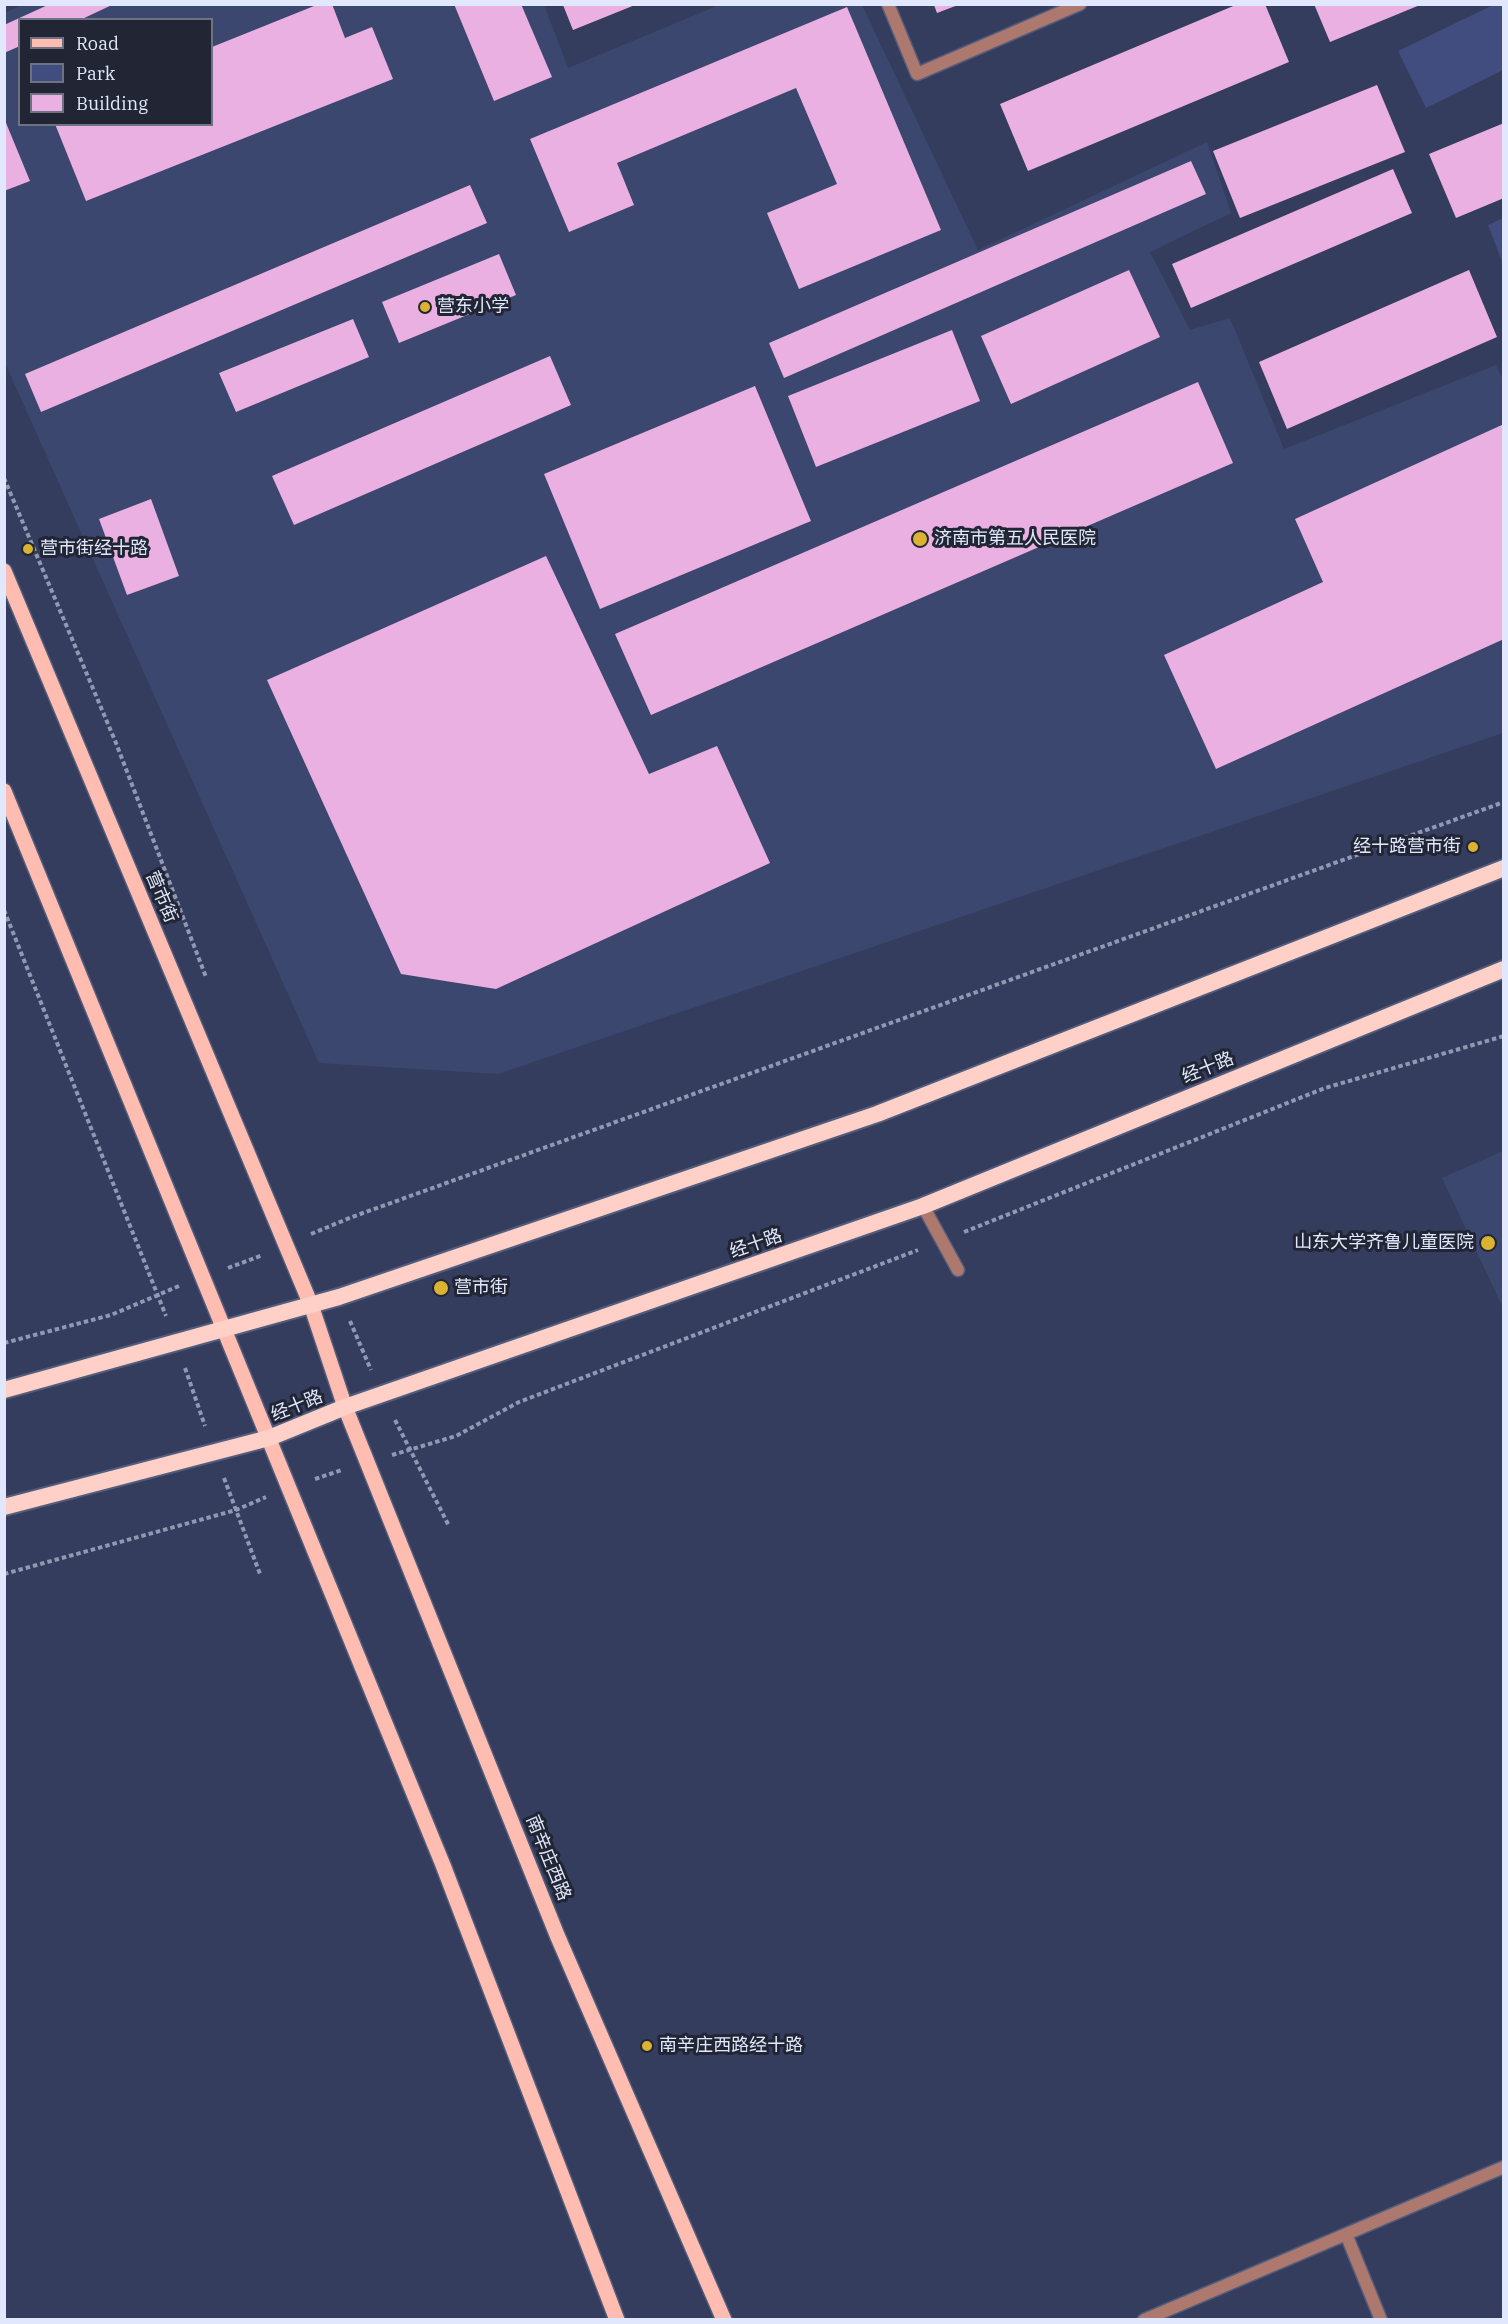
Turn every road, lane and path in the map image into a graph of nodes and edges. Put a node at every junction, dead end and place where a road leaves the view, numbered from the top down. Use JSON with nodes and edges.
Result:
{"nodes":[{"id":1,"x":888,"y":4,"type":"edge"},
{"id":2,"x":1080,"y":4,"type":"edge"},
{"id":3,"x":4,"y":478,"type":"edge"},
{"id":4,"x":4,"y":571,"type":"edge"},
{"id":5,"x":4,"y":791,"type":"edge"},
{"id":6,"x":1503,"y":802,"type":"edge"},
{"id":7,"x":1503,"y":868,"type":"edge"},
{"id":8,"x":4,"y":910,"type":"edge"},
{"id":9,"x":1503,"y":969,"type":"edge"},
{"id":10,"x":210,"y":987,"type":"dead end"},
{"id":11,"x":1503,"y":1036,"type":"edge"},
{"id":12,"x":923,"y":1206,"type":"junction"},
{"id":13,"x":307,"y":1224,"type":"dead end"},
{"id":14,"x":312,"y":1234,"type":"junction"},
{"id":15,"x":942,"y":1240,"type":"junction"},
{"id":16,"x":316,"y":1244,"type":"dead end"},
{"id":17,"x":286,"y":1247,"type":"junction"},
{"id":18,"x":958,"y":1270,"type":"dead end"},
{"id":19,"x":203,"y":1277,"type":"junction"},
{"id":20,"x":157,"y":1294,"type":"junction"},
{"id":21,"x":339,"y":1297,"type":"junction"},
{"id":22,"x":310,"y":1305,"type":"junction"},
{"id":23,"x":225,"y":1330,"type":"junction"},
{"id":24,"x":4,"y":1343,"type":"edge"},
{"id":25,"x":177,"y":1343,"type":"junction"},
{"id":26,"x":4,"y":1390,"type":"edge"},
{"id":27,"x":382,"y":1396,"type":"junction"},
{"id":28,"x":345,"y":1407,"type":"junction"},
{"id":29,"x":269,"y":1438,"type":"junction"},
{"id":30,"x":411,"y":1450,"type":"junction"},
{"id":31,"x":214,"y":1452,"type":"junction"},
{"id":32,"x":367,"y":1461,"type":"junction"},
{"id":33,"x":289,"y":1488,"type":"junction"},
{"id":34,"x":4,"y":1508,"type":"edge"},
{"id":35,"x":236,"y":1509,"type":"junction"},
{"id":36,"x":449,"y":1526,"type":"dead end"},
{"id":37,"x":4,"y":1574,"type":"edge"},
{"id":38,"x":260,"y":1574,"type":"dead end"},
{"id":39,"x":1503,"y":2167,"type":"edge"},
{"id":40,"x":1346,"y":2234,"type":"junction"},
{"id":41,"x":617,"y":2319,"type":"edge"},
{"id":42,"x":724,"y":2319,"type":"edge"},
{"id":43,"x":1144,"y":2319,"type":"edge"},
{"id":44,"x":1382,"y":2319,"type":"edge"}],
"edges":[{"from":1,"to":2,"type":"street"},
{"from":3,"to":10,"type":"path"},
{"from":4,"to":17,"type":"main road","name":"营市街"},
{"from":5,"to":19,"type":"main road"},
{"from":6,"to":14,"type":"path"},
{"from":7,"to":21,"type":"highway"},
{"from":8,"to":20,"type":"path"},
{"from":9,"to":12,"type":"highway","name":"经十路"},
{"from":11,"to":15,"type":"path"},
{"from":12,"to":15,"type":"street"},
{"from":12,"to":27,"type":"highway","name":"经十路"},
{"from":13,"to":14,"type":"path"},
{"from":14,"to":16,"type":"path"},
{"from":14,"to":17,"type":"path"},
{"from":15,"to":18,"type":"street"},
{"from":15,"to":30,"type":"path"},
{"from":17,"to":19,"type":"path"},
{"from":17,"to":22,"type":"main road","name":"营市街"},
{"from":19,"to":20,"type":"path"},
{"from":19,"to":23,"type":"main road"},
{"from":20,"to":24,"type":"path"},
{"from":20,"to":25,"type":"path"},
{"from":21,"to":22,"type":"highway"},
{"from":21,"to":27,"type":"path"},
{"from":22,"to":23,"type":"highway"},
{"from":22,"to":28,"type":"main road","name":"营市街"},
{"from":23,"to":25,"type":"highway"},
{"from":23,"to":29,"type":"main road"},
{"from":25,"to":26,"type":"highway"},
{"from":25,"to":31,"type":"path"},
{"from":27,"to":28,"type":"highway","name":"经十路"},
{"from":27,"to":30,"type":"path"},
{"from":28,"to":29,"type":"highway","name":"经十路"},
{"from":28,"to":32,"type":"main road","name":"南辛庄西路"},
{"from":29,"to":31,"type":"highway","name":"经十路"},
{"from":29,"to":33,"type":"main road"},
{"from":30,"to":32,"type":"path"},
{"from":30,"to":36,"type":"path"},
{"from":31,"to":34,"type":"highway","name":"经十路"},
{"from":31,"to":35,"type":"path"},
{"from":32,"to":33,"type":"path"},
{"from":32,"to":42,"type":"main road","name":"南辛庄西路"},
{"from":33,"to":35,"type":"path"},
{"from":33,"to":41,"type":"main road"},
{"from":35,"to":37,"type":"path"},
{"from":35,"to":38,"type":"path"},
{"from":39,"to":40,"type":"street"},
{"from":40,"to":43,"type":"street"},
{"from":40,"to":44,"type":"street"}]}
